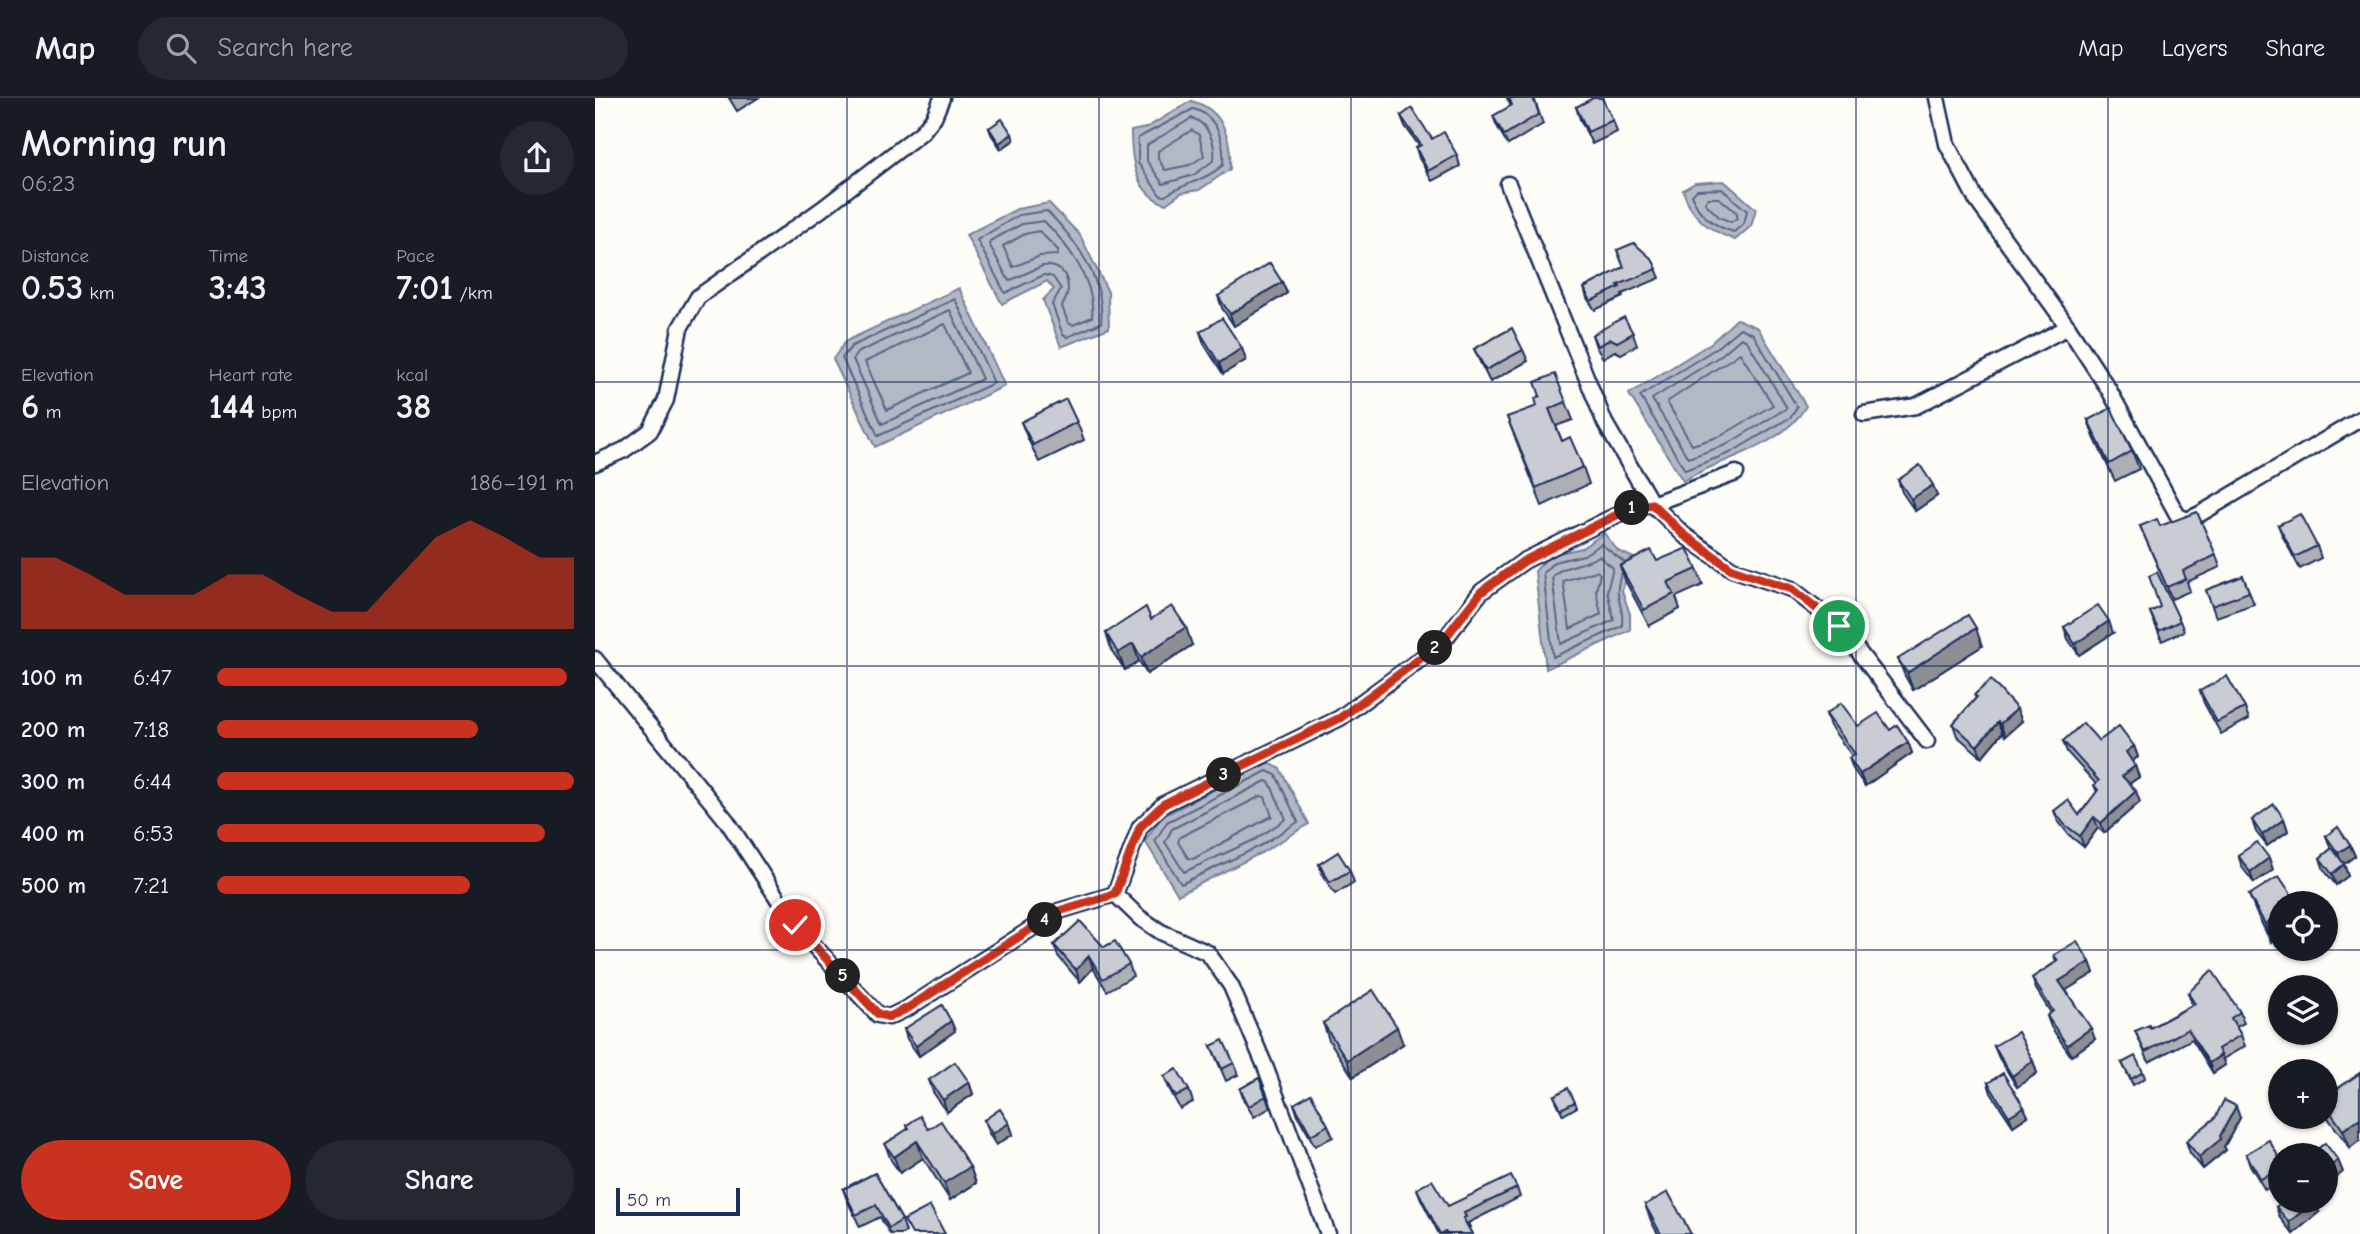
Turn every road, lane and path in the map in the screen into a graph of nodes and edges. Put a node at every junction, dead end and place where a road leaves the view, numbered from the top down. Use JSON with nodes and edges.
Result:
{"nodes":[{"id":1,"x":942,"y":98,"type":"edge"},
{"id":2,"x":1937,"y":98,"type":"edge"},
{"id":3,"x":1508,"y":184,"type":"dead end"},
{"id":4,"x":2068,"y":327,"type":"junction"},
{"id":5,"x":1864,"y":414,"type":"dead end"},
{"id":6,"x":2360,"y":419,"type":"edge"},
{"id":7,"x":595,"y":463,"type":"edge"},
{"id":8,"x":1736,"y":473,"type":"dead end"},
{"id":9,"x":1652,"y":504,"type":"junction"},
{"id":10,"x":595,"y":659,"type":"edge"},
{"id":11,"x":1927,"y":741,"type":"dead end"},
{"id":12,"x":1115,"y":894,"type":"junction"},
{"id":13,"x":1328,"y":1234,"type":"edge"}],
"edges":[{"from":1,"to":7,"type":"street"},
{"from":2,"to":4,"type":"street"},
{"from":3,"to":9,"type":"street"},
{"from":4,"to":5,"type":"street"},
{"from":4,"to":6,"type":"street"},
{"from":8,"to":9,"type":"street"},
{"from":9,"to":11,"type":"street"},
{"from":9,"to":12,"type":"street"},
{"from":10,"to":12,"type":"street"},
{"from":12,"to":13,"type":"street"}]}
